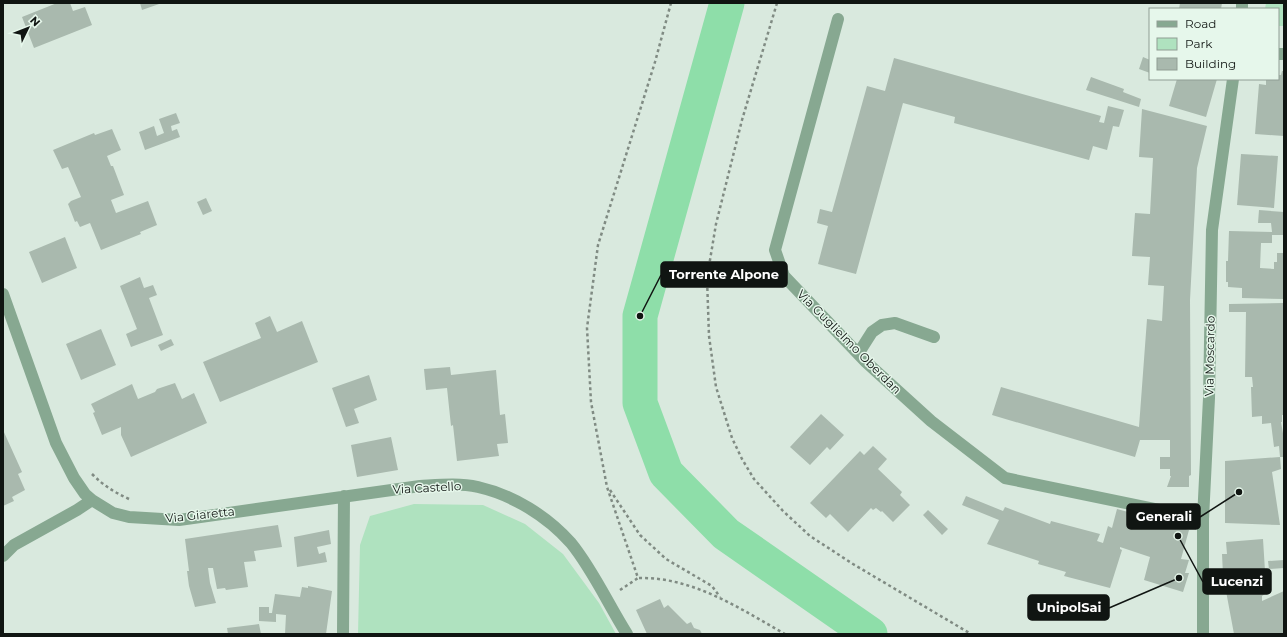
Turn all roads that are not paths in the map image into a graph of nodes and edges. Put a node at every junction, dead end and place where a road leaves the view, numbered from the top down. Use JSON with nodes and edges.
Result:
{"nodes":[{"id":1,"x":838,"y":19,"type":"dead end"},
{"id":2,"x":1232,"y":80,"type":"edge"},
{"id":3,"x":3,"y":294,"type":"edge"},
{"id":4,"x":934,"y":337,"type":"dead end"},
{"id":5,"x":858,"y":354,"type":"junction"},
{"id":6,"x":344,"y":496,"type":"junction"},
{"id":7,"x":92,"y":500,"type":"junction"},
{"id":8,"x":1203,"y":519,"type":"junction"},
{"id":9,"x":3,"y":556,"type":"edge"},
{"id":10,"x":344,"y":634,"type":"edge"},
{"id":11,"x":627,"y":634,"type":"edge"},
{"id":12,"x":1203,"y":634,"type":"edge"}],
"edges":[{"from":1,"to":5,"type":"street","name":"Via Guglielmo Oberdan"},
{"from":2,"to":8,"type":"street","name":"Via Moscardo"},
{"from":3,"to":7,"type":"street","name":"Via Giaretta"},
{"from":4,"to":5,"type":"street"},
{"from":5,"to":8,"type":"street","name":"Via Guglielmo Oberdan"},
{"from":6,"to":7,"type":"street","name":"Via Giaretta"},
{"from":6,"to":10,"type":"street"},
{"from":6,"to":11,"type":"street","name":"Via Castello"},
{"from":7,"to":9,"type":"street"},
{"from":8,"to":12,"type":"street","name":"Via Moscardo"}]}
